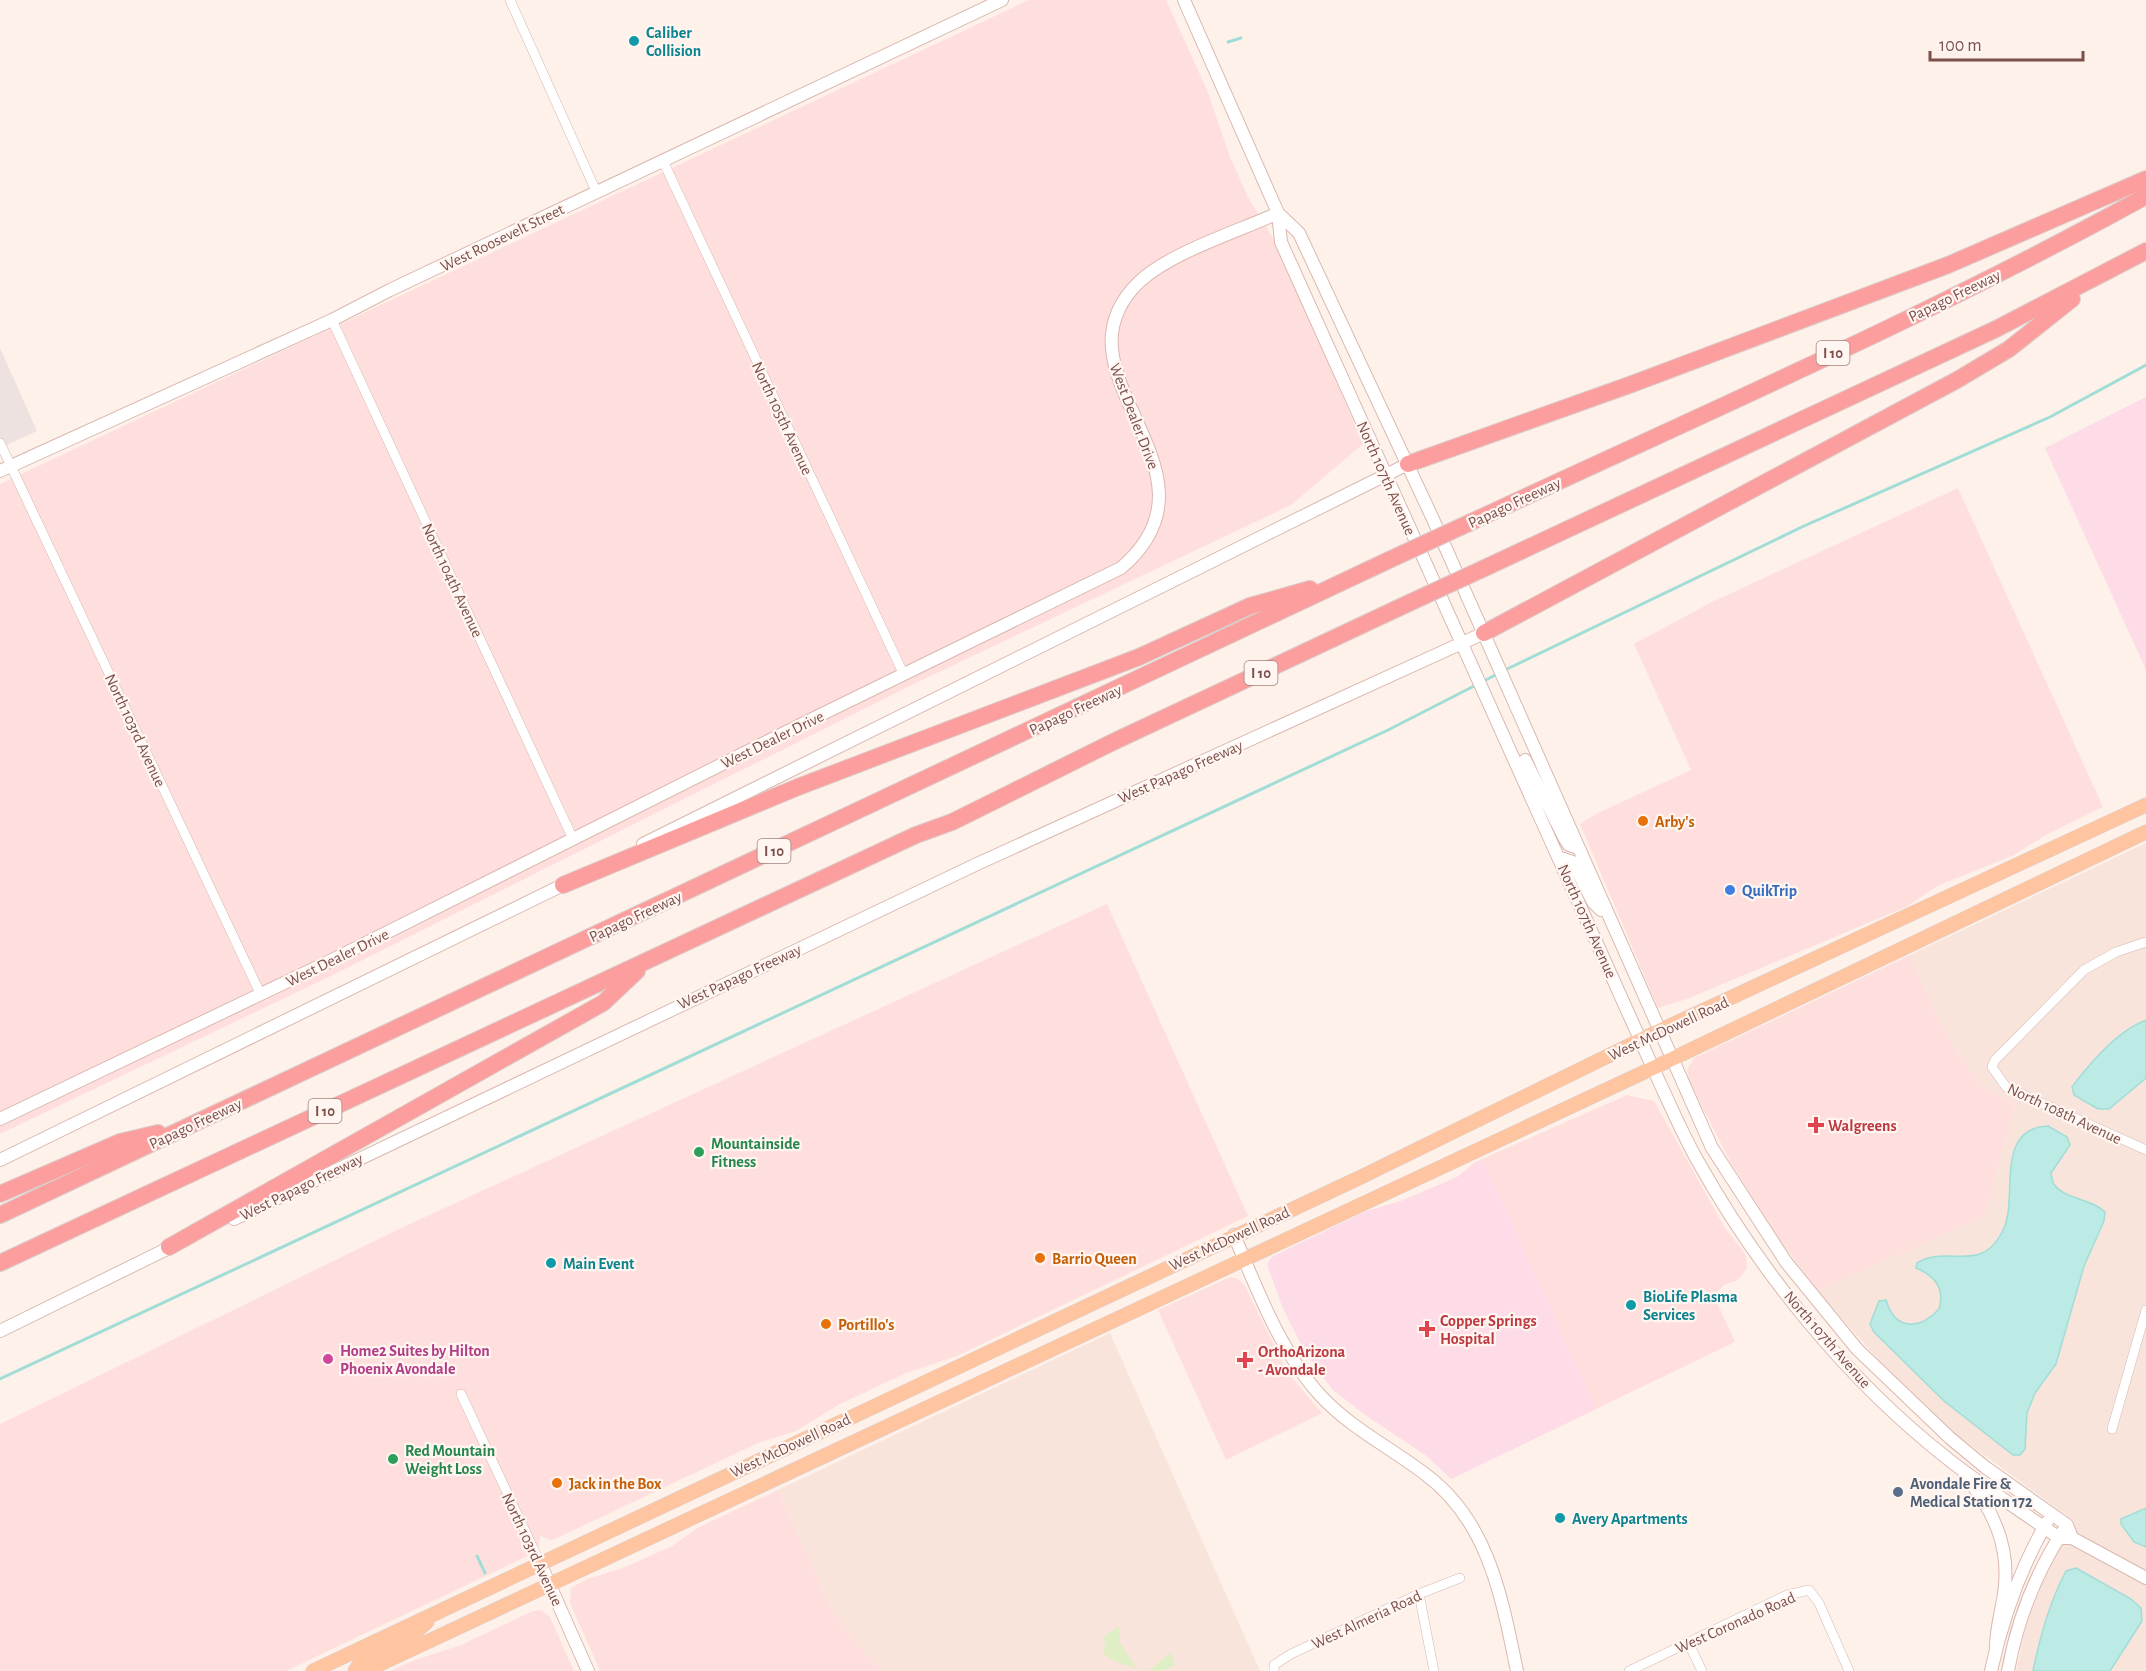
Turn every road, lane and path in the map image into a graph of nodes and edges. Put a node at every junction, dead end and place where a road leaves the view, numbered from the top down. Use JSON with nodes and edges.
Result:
{"nodes":[{"id":1,"x":510,"y":0,"type":"edge"},
{"id":2,"x":1002,"y":0,"type":"edge"},
{"id":3,"x":1184,"y":0,"type":"edge"},
{"id":4,"x":663,"y":161,"type":"junction"},
{"id":5,"x":2146,"y":179,"type":"edge"},
{"id":6,"x":596,"y":191,"type":"junction"},
{"id":7,"x":2146,"y":196,"type":"edge"},
{"id":8,"x":1278,"y":213,"type":"junction"},
{"id":9,"x":2146,"y":251,"type":"edge"},
{"id":10,"x":2103,"y":274,"type":"junction"},
{"id":11,"x":332,"y":320,"type":"junction"},
{"id":12,"x":0,"y":443,"type":"edge"},
{"id":13,"x":1408,"y":464,"type":"junction"},
{"id":14,"x":5,"y":468,"type":"edge"},
{"id":15,"x":1386,"y":474,"type":"junction"},
{"id":16,"x":1357,"y":576,"type":"junction"},
{"id":17,"x":1484,"y":633,"type":"junction"},
{"id":18,"x":1461,"y":643,"type":"junction"},
{"id":19,"x":904,"y":675,"type":"junction"},
{"id":20,"x":1513,"y":753,"type":"junction"},
{"id":21,"x":2146,"y":805,"type":"edge"},
{"id":22,"x":2146,"y":832,"type":"edge"},
{"id":23,"x":573,"y":840,"type":"junction"},
{"id":24,"x":1579,"y":848,"type":"junction"},
{"id":25,"x":1560,"y":858,"type":"junction"},
{"id":26,"x":563,"y":885,"type":"junction"},
{"id":27,"x":1608,"y":917,"type":"junction"},
{"id":28,"x":2146,"y":942,"type":"edge"},
{"id":29,"x":650,"y":960,"type":"junction"},
{"id":30,"x":261,"y":995,"type":"junction"},
{"id":31,"x":1659,"y":1031,"type":"junction"},
{"id":32,"x":1641,"y":1040,"type":"junction"},
{"id":33,"x":1672,"y":1059,"type":"junction"},
{"id":34,"x":1653,"y":1068,"type":"junction"},
{"id":35,"x":0,"y":1119,"type":"edge"},
{"id":36,"x":191,"y":1125,"type":"junction"},
{"id":37,"x":2146,"y":1150,"type":"edge"},
{"id":38,"x":0,"y":1160,"type":"edge"},
{"id":39,"x":0,"y":1194,"type":"edge"},
{"id":40,"x":0,"y":1215,"type":"edge"},
{"id":41,"x":1234,"y":1235,"type":"junction"},
{"id":42,"x":169,"y":1247,"type":"junction"},
{"id":43,"x":1245,"y":1258,"type":"junction"},
{"id":44,"x":0,"y":1263,"type":"edge"},
{"id":45,"x":2146,"y":1310,"type":"edge"},
{"id":46,"x":0,"y":1331,"type":"edge"},
{"id":47,"x":462,"y":1394,"type":"dead end"},
{"id":48,"x":1925,"y":1416,"type":"junction"},
{"id":49,"x":1913,"y":1430,"type":"junction"},
{"id":50,"x":2112,"y":1430,"type":"dead end"},
{"id":51,"x":1949,"y":1460,"type":"junction"},
{"id":52,"x":2059,"y":1519,"type":"junction"},
{"id":53,"x":2051,"y":1532,"type":"junction"},
{"id":54,"x":2072,"y":1538,"type":"junction"},
{"id":55,"x":540,"y":1563,"type":"junction"},
{"id":56,"x":1460,"y":1578,"type":"dead end"},
{"id":57,"x":2146,"y":1578,"type":"edge"},
{"id":58,"x":549,"y":1584,"type":"junction"},
{"id":59,"x":1419,"y":1594,"type":"junction"},
{"id":60,"x":443,"y":1609,"type":"junction"},
{"id":61,"x":1688,"y":1642,"type":"junction"},
{"id":62,"x":1996,"y":1648,"type":"junction"},
{"id":63,"x":343,"y":1657,"type":"junction"},
{"id":64,"x":1274,"y":1668,"type":"edge"},
{"id":65,"x":313,"y":1671,"type":"edge"},
{"id":66,"x":338,"y":1671,"type":"edge"},
{"id":67,"x":355,"y":1671,"type":"edge"},
{"id":68,"x":365,"y":1671,"type":"edge"},
{"id":69,"x":588,"y":1671,"type":"edge"},
{"id":70,"x":1434,"y":1671,"type":"edge"},
{"id":71,"x":1517,"y":1671,"type":"edge"},
{"id":72,"x":1629,"y":1671,"type":"edge"},
{"id":73,"x":1702,"y":1671,"type":"edge"},
{"id":74,"x":1849,"y":1671,"type":"edge"},
{"id":75,"x":1992,"y":1671,"type":"edge"},
{"id":76,"x":2008,"y":1671,"type":"edge"}],
"edges":[{"from":1,"to":6,"type":"street"},
{"from":2,"to":4,"type":"main road","name":"West Roosevelt Street"},
{"from":3,"to":8,"type":"main road","name":"North 107th Avenue"},
{"from":4,"to":6,"type":"main road","name":"West Roosevelt Street"},
{"from":4,"to":19,"type":"street","name":"North 105th Avenue"},
{"from":5,"to":13,"type":"highway"},
{"from":6,"to":11,"type":"main road","name":"West Roosevelt Street"},
{"from":7,"to":16,"type":"highway","name":"Papago Freeway","number":"I 10","bridge":true},
{"from":8,"to":13,"type":"main road","name":"North 107th Avenue"},
{"from":8,"to":15,"type":"main road","name":"North 107th Avenue"},
{"from":8,"to":19,"type":"main road","name":"West Dealer Drive"},
{"from":9,"to":10,"type":"highway","number":"I 10"},
{"from":10,"to":17,"type":"highway"},
{"from":10,"to":29,"type":"highway","number":"I 10","bridge":true},
{"from":11,"to":14,"type":"main road","name":"West Roosevelt Street"},
{"from":11,"to":23,"type":"street","name":"North 104th Avenue"},
{"from":12,"to":14,"type":"street","name":"North 103rd Avenue"},
{"from":13,"to":15,"type":"main road"},
{"from":13,"to":17,"type":"main road","name":"North 107th Avenue"},
{"from":14,"to":30,"type":"street","name":"North 103rd Avenue"},
{"from":15,"to":18,"type":"main road","name":"North 107th Avenue"},
{"from":15,"to":26,"type":"main road"},
{"from":16,"to":26,"type":"highway"},
{"from":16,"to":36,"type":"highway","name":"Papago Freeway","number":"I 10"},
{"from":17,"to":18,"type":"main road","name":"West Papago Freeway"},
{"from":17,"to":24,"type":"main road","name":"North 107th Avenue"},
{"from":18,"to":20,"type":"main road","name":"North 107th Avenue"},
{"from":18,"to":42,"type":"main road","name":"West Papago Freeway"},
{"from":19,"to":23,"type":"main road","name":"West Dealer Drive"},
{"from":20,"to":24,"type":"main road"},
{"from":20,"to":25,"type":"main road","name":"North 107th Avenue"},
{"from":21,"to":31,"type":"main road","name":"West McDowell Road"},
{"from":22,"to":33,"type":"main road","name":"West McDowell Road"},
{"from":23,"to":30,"type":"main road","name":"West Dealer Drive"},
{"from":24,"to":27,"type":"main road","name":"North 107th Avenue"},
{"from":25,"to":27,"type":"main road"},
{"from":25,"to":32,"type":"main road","name":"North 107th Avenue"},
{"from":26,"to":38,"type":"main road"},
{"from":27,"to":31,"type":"main road","name":"North 107th Avenue"},
{"from":28,"to":37,"type":"street","name":"North 108th Avenue"},
{"from":29,"to":42,"type":"highway"},
{"from":29,"to":44,"type":"highway","number":"I 10"},
{"from":30,"to":35,"type":"main road","name":"West Dealer Drive"},
{"from":31,"to":32,"type":"main road","name":"West McDowell Road"},
{"from":31,"to":33,"type":"main road","name":"North 107th Avenue"},
{"from":32,"to":34,"type":"main road","name":"North 107th Avenue"},
{"from":32,"to":41,"type":"main road","name":"West McDowell Road"},
{"from":33,"to":34,"type":"main road","name":"West McDowell Road"},
{"from":33,"to":48,"type":"main road","name":"North 107th Avenue"},
{"from":34,"to":43,"type":"main road","name":"West McDowell Road"},
{"from":34,"to":49,"type":"main road","name":"North 107th Avenue"},
{"from":36,"to":39,"type":"highway"},
{"from":36,"to":40,"type":"highway","name":"Papago Freeway","number":"I 10"},
{"from":41,"to":43,"type":"main road"},
{"from":41,"to":55,"type":"main road","name":"West McDowell Road"},
{"from":42,"to":46,"type":"main road","name":"West Papago Freeway"},
{"from":43,"to":58,"type":"main road","name":"West McDowell Road"},
{"from":43,"to":71,"type":"main road"},
{"from":45,"to":50,"type":"street"},
{"from":47,"to":55,"type":"street","name":"North 103rd Avenue"},
{"from":48,"to":49,"type":"main road"},
{"from":48,"to":52,"type":"main road","name":"North 107th Avenue"},
{"from":49,"to":51,"type":"main road","name":"North 107th Avenue"},
{"from":51,"to":53,"type":"main road","name":"North 107th Avenue"},
{"from":51,"to":62,"type":"main road"},
{"from":52,"to":53,"type":"main road"},
{"from":52,"to":53,"type":"main road"},
{"from":52,"to":54,"type":"main road"},
{"from":53,"to":54,"type":"main road"},
{"from":53,"to":62,"type":"main road"},
{"from":53,"to":76,"type":"main road"},
{"from":54,"to":57,"type":"main road"},
{"from":55,"to":58,"type":"main road","name":"North 103rd Avenue"},
{"from":55,"to":60,"type":"main road","name":"West McDowell Road"},
{"from":56,"to":59,"type":"street","name":"West Almeria Road"},
{"from":58,"to":68,"type":"main road","name":"West McDowell Road"},
{"from":58,"to":69,"type":"main road","name":"North 103rd Avenue"},
{"from":59,"to":64,"type":"street","name":"West Almeria Road"},
{"from":59,"to":70,"type":"street"},
{"from":60,"to":63,"type":"main road","name":"West McDowell Road"},
{"from":60,"to":67,"type":"main road"},
{"from":61,"to":72,"type":"street","name":"West Coronado Road"},
{"from":61,"to":73,"type":"street"},
{"from":61,"to":74,"type":"street","name":"West Coronado Road"},
{"from":62,"to":75,"type":"main road"},
{"from":63,"to":65,"type":"main road","name":"West McDowell Road"},
{"from":63,"to":66,"type":"main road"}]}
